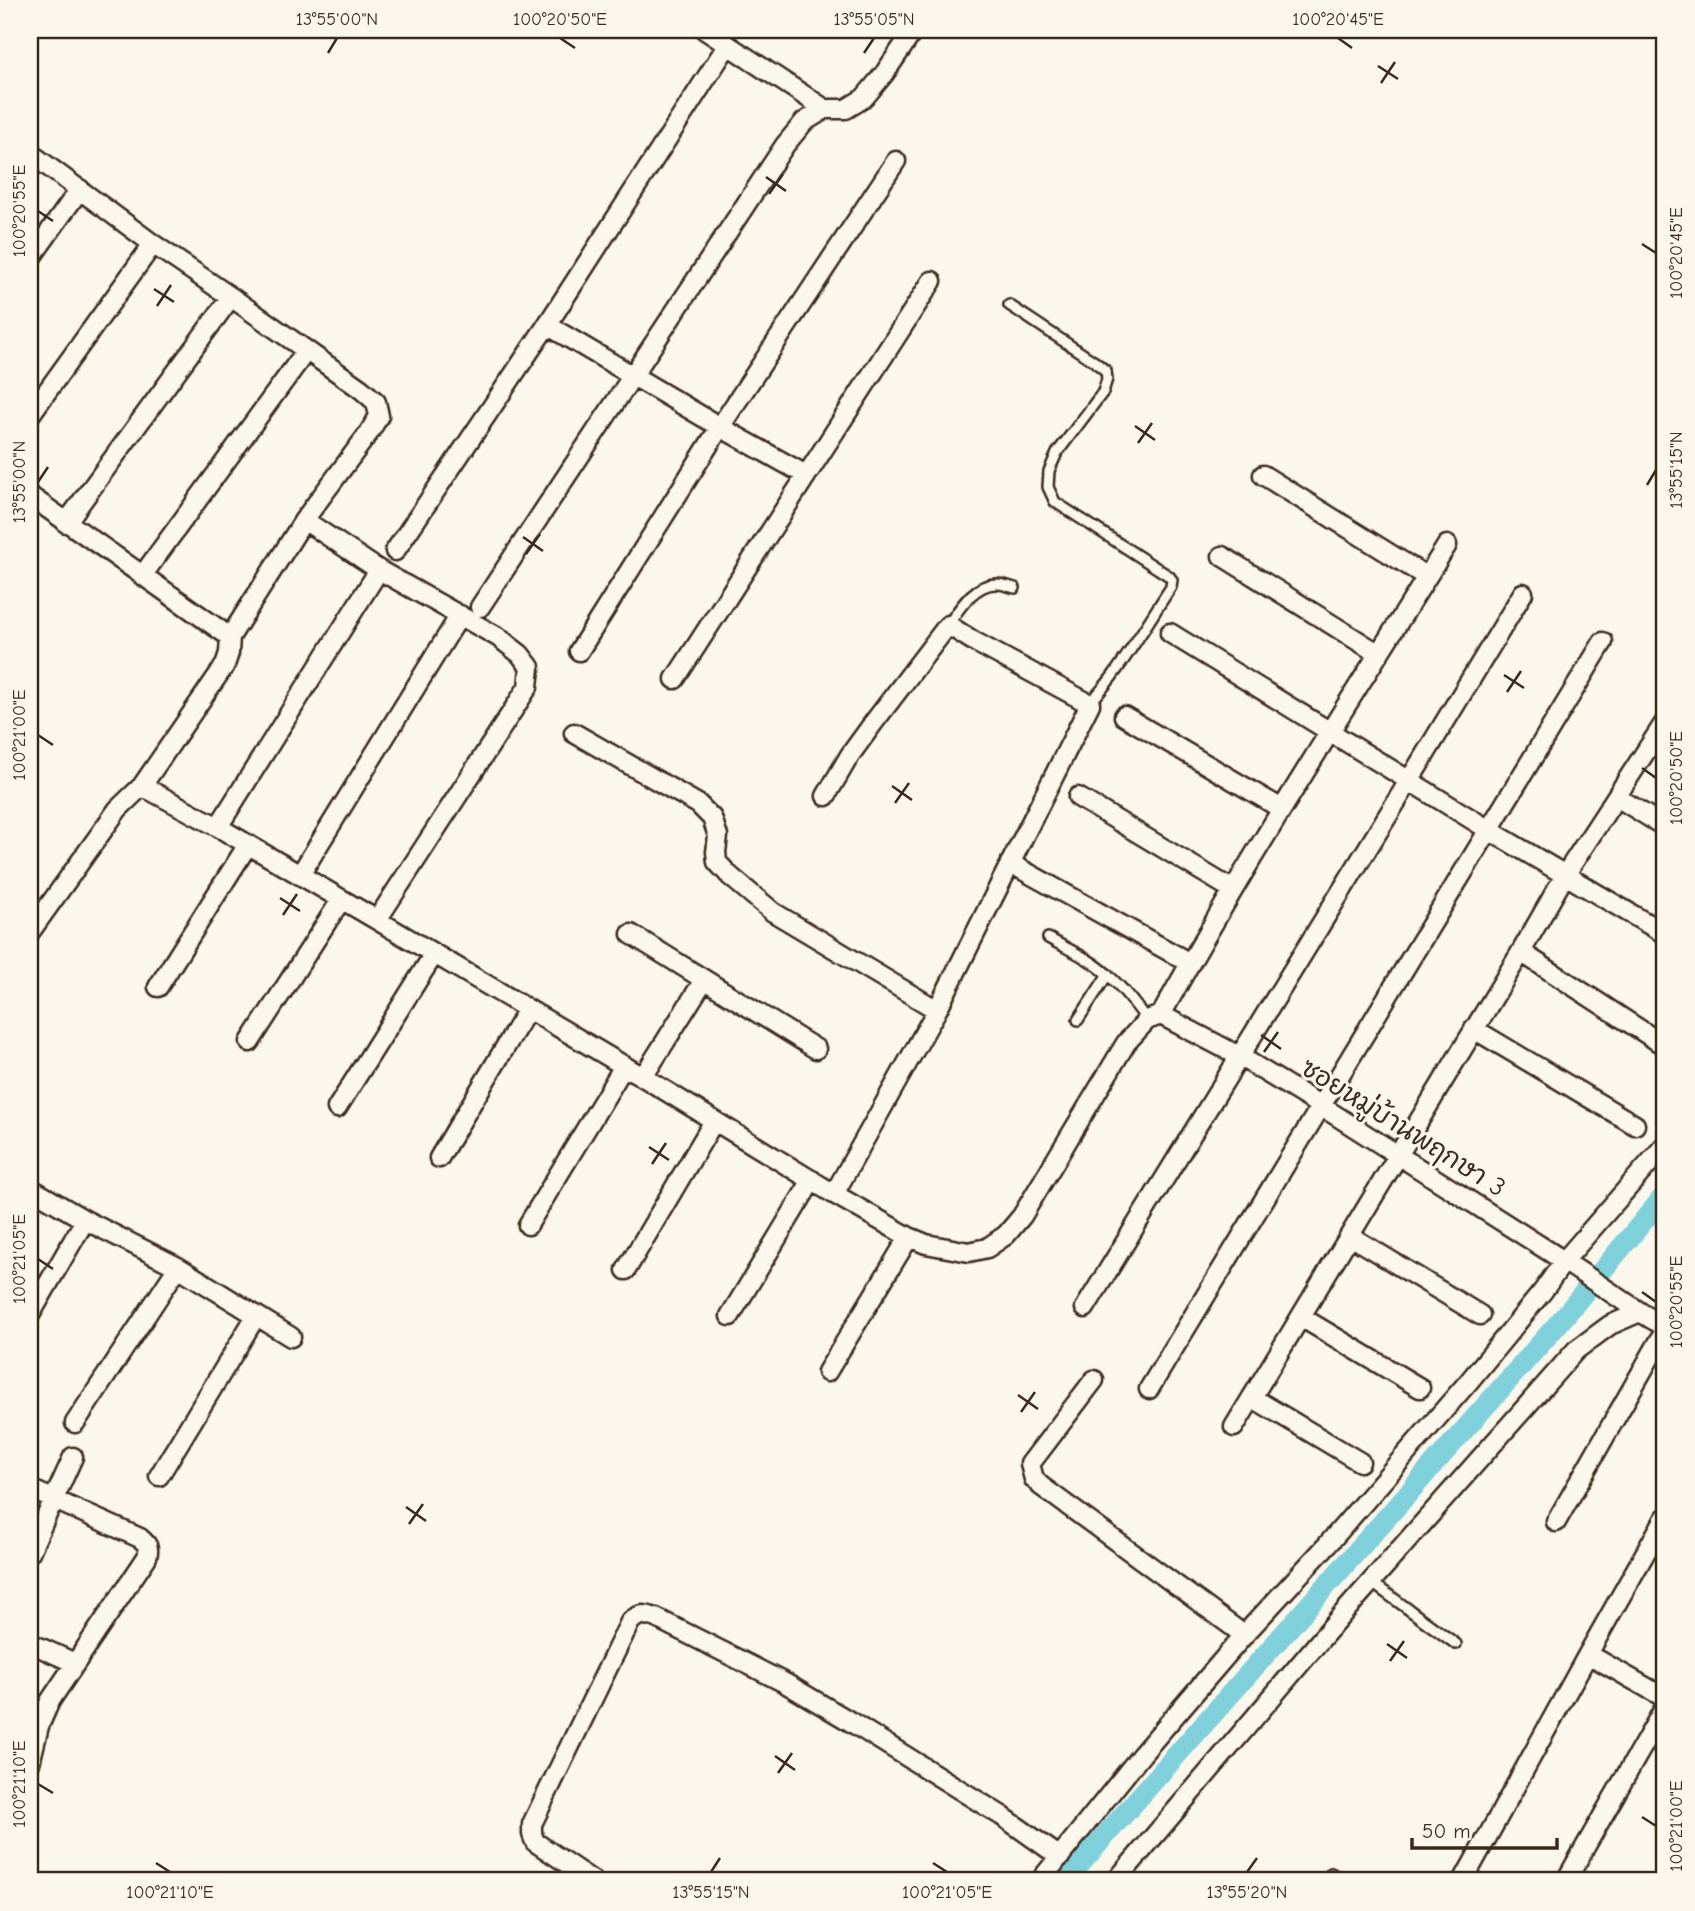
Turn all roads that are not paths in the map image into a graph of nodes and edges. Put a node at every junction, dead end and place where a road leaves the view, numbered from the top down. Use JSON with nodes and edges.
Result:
{"nodes":[{"id":1,"x":705,"y":30,"type":"edge"},
{"id":2,"x":907,"y":32,"type":"edge"},
{"id":3,"x":727,"y":46,"type":"junction"},
{"id":4,"x":825,"y":109,"type":"junction"},
{"id":5,"x":30,"y":153,"type":"edge"},
{"id":6,"x":896,"y":161,"type":"dead end"},
{"id":7,"x":80,"y":190,"type":"junction"},
{"id":8,"x":153,"y":244,"type":"junction"},
{"id":9,"x":30,"y":259,"type":"edge"},
{"id":10,"x":932,"y":281,"type":"dead end"},
{"id":11,"x":231,"y":297,"type":"junction"},
{"id":12,"x":1009,"y":305,"type":"dead end"},
{"id":13,"x":547,"y":325,"type":"junction"},
{"id":14,"x":306,"y":351,"type":"junction"},
{"id":15,"x":633,"y":375,"type":"junction"},
{"id":16,"x":30,"y":415,"type":"edge"},
{"id":17,"x":720,"y":427,"type":"junction"},
{"id":18,"x":806,"y":475,"type":"junction"},
{"id":19,"x":1263,"y":475,"type":"dead end"},
{"id":20,"x":30,"y":496,"type":"edge"},
{"id":21,"x":304,"y":520,"type":"junction"},
{"id":22,"x":66,"y":523,"type":"junction"},
{"id":23,"x":1447,"y":545,"type":"dead end"},
{"id":24,"x":395,"y":551,"type":"dead end"},
{"id":25,"x":1222,"y":556,"type":"dead end"},
{"id":26,"x":379,"y":570,"type":"junction"},
{"id":27,"x":142,"y":576,"type":"junction"},
{"id":28,"x":1427,"y":577,"type":"junction"},
{"id":29,"x":1015,"y":588,"type":"dead end"},
{"id":30,"x":1523,"y":593,"type":"dead end"},
{"id":31,"x":480,"y":607,"type":"dead end"},
{"id":32,"x":460,"y":615,"type":"junction"},
{"id":33,"x":948,"y":625,"type":"junction"},
{"id":34,"x":1170,"y":633,"type":"dead end"},
{"id":35,"x":230,"y":637,"type":"junction"},
{"id":36,"x":1603,"y":642,"type":"dead end"},
{"id":37,"x":579,"y":651,"type":"dead end"},
{"id":38,"x":1379,"y":654,"type":"junction"},
{"id":39,"x":675,"y":679,"type":"dead end"},
{"id":40,"x":1090,"y":704,"type":"junction"},
{"id":41,"x":1125,"y":716,"type":"dead end"},
{"id":42,"x":1665,"y":722,"type":"edge"},
{"id":43,"x":1329,"y":731,"type":"junction"},
{"id":44,"x":574,"y":733,"type":"dead end"},
{"id":45,"x":1409,"y":781,"type":"junction"},
{"id":46,"x":142,"y":786,"type":"junction"},
{"id":47,"x":826,"y":796,"type":"dead end"},
{"id":48,"x":1078,"y":797,"type":"dead end"},
{"id":49,"x":1617,"y":797,"type":"junction"},
{"id":50,"x":1282,"y":809,"type":"junction"},
{"id":51,"x":218,"y":827,"type":"junction"},
{"id":52,"x":1665,"y":827,"type":"edge"},
{"id":53,"x":1489,"y":830,"type":"junction"},
{"id":54,"x":247,"y":846,"type":"junction"},
{"id":55,"x":1010,"y":863,"type":"junction"},
{"id":56,"x":300,"y":875,"type":"junction"},
{"id":57,"x":1565,"y":875,"type":"junction"},
{"id":58,"x":1233,"y":890,"type":"junction"},
{"id":59,"x":341,"y":900,"type":"junction"},
{"id":60,"x":377,"y":920,"type":"junction"},
{"id":61,"x":30,"y":932,"type":"edge"},
{"id":62,"x":631,"y":934,"type":"dead end"},
{"id":63,"x":1665,"y":934,"type":"edge"},
{"id":64,"x":1048,"y":938,"type":"dead end"},
{"id":65,"x":1521,"y":952,"type":"junction"},
{"id":66,"x":434,"y":954,"type":"junction"},
{"id":67,"x":1190,"y":963,"type":"junction"},
{"id":68,"x":1108,"y":974,"type":"junction"},
{"id":69,"x":704,"y":980,"type":"junction"},
{"id":70,"x":158,"y":987,"type":"dead end"},
{"id":71,"x":528,"y":1009,"type":"junction"},
{"id":72,"x":937,"y":1010,"type":"junction"},
{"id":73,"x":1154,"y":1018,"type":"junction"},
{"id":74,"x":1078,"y":1020,"type":"dead end"},
{"id":75,"x":1474,"y":1029,"type":"junction"},
{"id":76,"x":250,"y":1042,"type":"dead end"},
{"id":77,"x":1665,"y":1046,"type":"edge"},
{"id":78,"x":816,"y":1049,"type":"dead end"},
{"id":79,"x":1239,"y":1056,"type":"junction"},
{"id":80,"x":624,"y":1066,"type":"junction"},
{"id":81,"x":643,"y":1077,"type":"junction"},
{"id":82,"x":1321,"y":1106,"type":"junction"},
{"id":83,"x":337,"y":1108,"type":"dead end"},
{"id":84,"x":714,"y":1121,"type":"junction"},
{"id":85,"x":1635,"y":1125,"type":"dead end"},
{"id":86,"x":1665,"y":1145,"type":"edge"},
{"id":87,"x":1398,"y":1155,"type":"junction"},
{"id":88,"x":439,"y":1158,"type":"dead end"},
{"id":89,"x":812,"y":1180,"type":"junction"},
{"id":90,"x":30,"y":1188,"type":"edge"},
{"id":91,"x":834,"y":1194,"type":"junction"},
{"id":92,"x":85,"y":1220,"type":"junction"},
{"id":93,"x":528,"y":1225,"type":"dead end"},
{"id":94,"x":1350,"y":1236,"type":"junction"},
{"id":95,"x":909,"y":1237,"type":"junction"},
{"id":96,"x":1571,"y":1266,"type":"junction"},
{"id":97,"x":178,"y":1267,"type":"junction"},
{"id":98,"x":626,"y":1270,"type":"dead end"},
{"id":99,"x":1085,"y":1308,"type":"dead end"},
{"id":100,"x":1640,"y":1312,"type":"junction"},
{"id":101,"x":30,"y":1315,"type":"edge"},
{"id":102,"x":1480,"y":1315,"type":"dead end"},
{"id":103,"x":256,"y":1316,"type":"junction"},
{"id":104,"x":730,"y":1316,"type":"dead end"},
{"id":105,"x":1301,"y":1317,"type":"junction"},
{"id":106,"x":1665,"y":1329,"type":"edge"},
{"id":107,"x":291,"y":1337,"type":"dead end"},
{"id":108,"x":827,"y":1372,"type":"dead end"},
{"id":109,"x":1094,"y":1380,"type":"dead end"},
{"id":110,"x":1420,"y":1388,"type":"dead end"},
{"id":111,"x":1149,"y":1390,"type":"dead end"},
{"id":112,"x":1253,"y":1398,"type":"junction"},
{"id":113,"x":75,"y":1423,"type":"dead end"},
{"id":114,"x":1234,"y":1427,"type":"dead end"},
{"id":115,"x":73,"y":1457,"type":"dead end"},
{"id":116,"x":1360,"y":1462,"type":"dead end"},
{"id":117,"x":159,"y":1476,"type":"dead end"},
{"id":118,"x":30,"y":1489,"type":"edge"},
{"id":119,"x":54,"y":1499,"type":"junction"},
{"id":120,"x":1665,"y":1518,"type":"edge"},
{"id":121,"x":1556,"y":1522,"type":"dead end"},
{"id":122,"x":30,"y":1552,"type":"edge"},
{"id":123,"x":1371,"y":1582,"type":"junction"},
{"id":124,"x":1244,"y":1635,"type":"junction"},
{"id":125,"x":30,"y":1643,"type":"edge"},
{"id":126,"x":1456,"y":1644,"type":"dead end"},
{"id":127,"x":1588,"y":1654,"type":"junction"},
{"id":128,"x":75,"y":1663,"type":"junction"},
{"id":129,"x":1665,"y":1698,"type":"edge"},
{"id":130,"x":1665,"y":1707,"type":"edge"},
{"id":131,"x":30,"y":1761,"type":"edge"},
{"id":132,"x":1060,"y":1857,"type":"junction"},
{"id":133,"x":1331,"y":1873,"type":"dead end"},
{"id":134,"x":1568,"y":1877,"type":"dead end"},
{"id":135,"x":1119,"y":1880,"type":"edge"},
{"id":136,"x":593,"y":1881,"type":"edge"},
{"id":137,"x":1040,"y":1881,"type":"edge"},
{"id":138,"x":1345,"y":1881,"type":"edge"},
{"id":139,"x":1463,"y":1881,"type":"edge"}],
"edges":[{"from":1,"to":3,"type":"street"},
{"from":2,"to":4,"type":"street"},
{"from":3,"to":4,"type":"street"},
{"from":3,"to":13,"type":"street"},
{"from":4,"to":15,"type":"street"},
{"from":5,"to":7,"type":"street"},
{"from":6,"to":17,"type":"street"},
{"from":7,"to":8,"type":"street"},
{"from":7,"to":9,"type":"street"},
{"from":8,"to":11,"type":"street"},
{"from":8,"to":16,"type":"street"},
{"from":10,"to":18,"type":"street"},
{"from":11,"to":14,"type":"street"},
{"from":11,"to":22,"type":"street"},
{"from":12,"to":40,"type":"lane"},
{"from":13,"to":15,"type":"street"},
{"from":13,"to":24,"type":"street"},
{"from":14,"to":21,"type":"street"},
{"from":14,"to":27,"type":"street"},
{"from":15,"to":17,"type":"street"},
{"from":15,"to":31,"type":"street"},
{"from":17,"to":18,"type":"street"},
{"from":17,"to":37,"type":"street"},
{"from":18,"to":39,"type":"street"},
{"from":19,"to":28,"type":"street"},
{"from":20,"to":22,"type":"street"},
{"from":21,"to":26,"type":"street"},
{"from":21,"to":35,"type":"street"},
{"from":22,"to":27,"type":"street"},
{"from":23,"to":28,"type":"street"},
{"from":25,"to":38,"type":"street"},
{"from":26,"to":32,"type":"street"},
{"from":26,"to":51,"type":"street"},
{"from":27,"to":35,"type":"street"},
{"from":28,"to":38,"type":"street"},
{"from":29,"to":33,"type":"lane"},
{"from":30,"to":45,"type":"street"},
{"from":32,"to":56,"type":"street"},
{"from":32,"to":60,"type":"street"},
{"from":33,"to":40,"type":"street"},
{"from":33,"to":47,"type":"street"},
{"from":34,"to":43,"type":"street"},
{"from":35,"to":46,"type":"street"},
{"from":36,"to":53,"type":"street"},
{"from":38,"to":43,"type":"street"},
{"from":40,"to":55,"type":"street"},
{"from":41,"to":50,"type":"street"},
{"from":42,"to":49,"type":"street"},
{"from":43,"to":45,"type":"street"},
{"from":43,"to":50,"type":"street"},
{"from":44,"to":72,"type":"street"},
{"from":45,"to":53,"type":"street"},
{"from":45,"to":79,"type":"street"},
{"from":46,"to":51,"type":"street"},
{"from":46,"to":61,"type":"street"},
{"from":48,"to":58,"type":"street"},
{"from":49,"to":52,"type":"street"},
{"from":49,"to":57,"type":"street"},
{"from":50,"to":58,"type":"street"},
{"from":51,"to":54,"type":"street"},
{"from":53,"to":57,"type":"street"},
{"from":53,"to":82,"type":"street"},
{"from":54,"to":56,"type":"street"},
{"from":54,"to":70,"type":"street"},
{"from":55,"to":67,"type":"street"},
{"from":55,"to":72,"type":"street"},
{"from":56,"to":59,"type":"street"},
{"from":57,"to":63,"type":"street"},
{"from":57,"to":65,"type":"street"},
{"from":58,"to":67,"type":"street"},
{"from":59,"to":60,"type":"street"},
{"from":59,"to":76,"type":"street"},
{"from":60,"to":66,"type":"street"},
{"from":62,"to":69,"type":"street"},
{"from":64,"to":68,"type":"lane"},
{"from":65,"to":75,"type":"street"},
{"from":65,"to":77,"type":"street"},
{"from":66,"to":71,"type":"street"},
{"from":66,"to":83,"type":"street"},
{"from":67,"to":73,"type":"street"},
{"from":68,"to":73,"type":"lane"},
{"from":68,"to":74,"type":"lane"},
{"from":69,"to":78,"type":"street"},
{"from":69,"to":81,"type":"street"},
{"from":71,"to":80,"type":"street"},
{"from":71,"to":88,"type":"street"},
{"from":72,"to":91,"type":"street"},
{"from":73,"to":79,"type":"street","name":"ซอยหมู่บ้านพฤกษา 3"},
{"from":73,"to":95,"type":"street"},
{"from":75,"to":85,"type":"street"},
{"from":75,"to":87,"type":"street"},
{"from":79,"to":82,"type":"street","name":"ซอยหมู่บ้านพฤกษา 3"},
{"from":79,"to":99,"type":"street"},
{"from":80,"to":81,"type":"street"},
{"from":80,"to":93,"type":"street"},
{"from":81,"to":84,"type":"street"},
{"from":82,"to":87,"type":"street","name":"ซอยหมู่บ้านพฤกษา 3"},
{"from":82,"to":111,"type":"street"},
{"from":84,"to":89,"type":"street"},
{"from":84,"to":98,"type":"street"},
{"from":86,"to":96,"type":"street"},
{"from":87,"to":94,"type":"street"},
{"from":87,"to":96,"type":"street","name":"ซอยหมู่บ้านพฤกษา 3"},
{"from":89,"to":91,"type":"street"},
{"from":89,"to":104,"type":"street"},
{"from":90,"to":92,"type":"street"},
{"from":91,"to":95,"type":"street"},
{"from":92,"to":97,"type":"street"},
{"from":92,"to":101,"type":"street"},
{"from":94,"to":102,"type":"street"},
{"from":94,"to":105,"type":"street"},
{"from":95,"to":108,"type":"street"},
{"from":96,"to":100,"type":"street","name":"ซอยหมู่บ้านพฤกษา 3"},
{"from":96,"to":124,"type":"street"},
{"from":97,"to":103,"type":"street"},
{"from":97,"to":113,"type":"street"},
{"from":100,"to":106,"type":"street","name":"ซอยหมู่บ้านพฤกษา 3"},
{"from":100,"to":123,"type":"street"},
{"from":103,"to":107,"type":"street"},
{"from":103,"to":117,"type":"street"},
{"from":105,"to":110,"type":"street"},
{"from":105,"to":112,"type":"street"},
{"from":106,"to":121,"type":"street"},
{"from":109,"to":124,"type":"street"},
{"from":112,"to":114,"type":"street"},
{"from":112,"to":116,"type":"street"},
{"from":115,"to":119,"type":"street"},
{"from":118,"to":119,"type":"street"},
{"from":119,"to":122,"type":"street"},
{"from":119,"to":128,"type":"street"},
{"from":120,"to":127,"type":"street"},
{"from":123,"to":126,"type":"lane"},
{"from":123,"to":135,"type":"street"},
{"from":124,"to":132,"type":"street"},
{"from":125,"to":128,"type":"street"},
{"from":127,"to":129,"type":"street"},
{"from":127,"to":139,"type":"street"},
{"from":128,"to":131,"type":"street"},
{"from":130,"to":134,"type":"street"},
{"from":132,"to":136,"type":"street"},
{"from":132,"to":137,"type":"street"},
{"from":133,"to":138,"type":"lane"}]}
